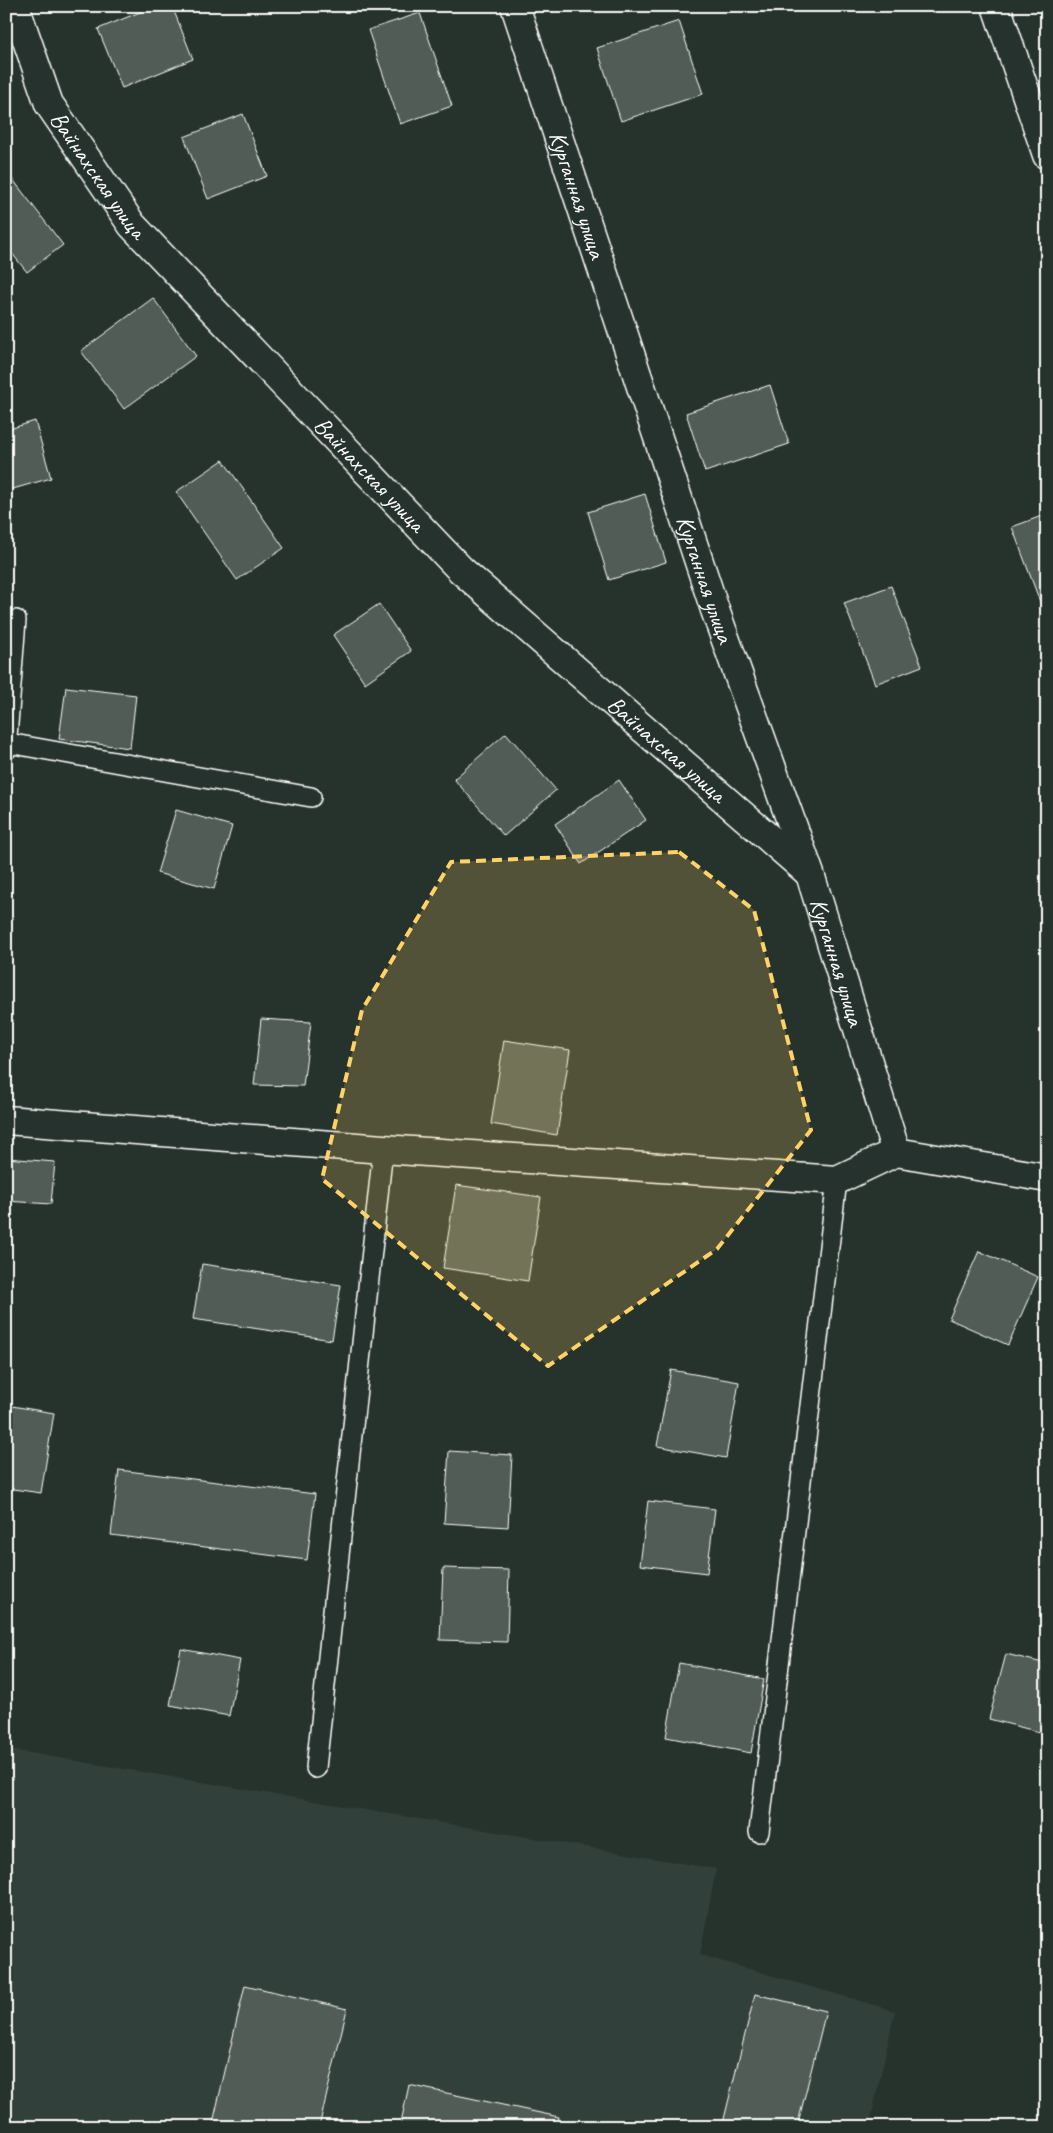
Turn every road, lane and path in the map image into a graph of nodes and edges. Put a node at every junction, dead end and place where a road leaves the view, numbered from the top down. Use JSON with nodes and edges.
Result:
{"nodes":[{"id":1,"x":15,"y":6,"type":"edge"},
{"id":2,"x":515,"y":6,"type":"edge"},
{"id":3,"x":996,"y":6,"type":"edge"},
{"id":4,"x":1047,"y":155,"type":"edge"},
{"id":5,"x":16,"y":620,"type":"dead end"},
{"id":6,"x":7,"y":747,"type":"edge"},
{"id":7,"x":311,"y":797,"type":"dead end"},
{"id":8,"x":810,"y":874,"type":"junction"},
{"id":9,"x":6,"y":1120,"type":"edge"},
{"id":10,"x":383,"y":1149,"type":"junction"},
{"id":11,"x":896,"y":1152,"type":"junction"},
{"id":12,"x":1047,"y":1178,"type":"edge"},
{"id":13,"x":836,"y":1180,"type":"junction"},
{"id":14,"x":316,"y":1768,"type":"dead end"},
{"id":15,"x":759,"y":1832,"type":"dead end"}],
"edges":[{"from":1,"to":8,"type":"street","name":"Вайнахская улица"},
{"from":2,"to":8,"type":"street","name":"Курганная улица"},
{"from":3,"to":4,"type":"street"},
{"from":5,"to":6,"type":"lane"},
{"from":6,"to":7,"type":"lane"},
{"from":8,"to":11,"type":"street","name":"Курганная улица"},
{"from":9,"to":10,"type":"street"},
{"from":10,"to":13,"type":"street"},
{"from":10,"to":14,"type":"lane"},
{"from":11,"to":12,"type":"street"},
{"from":11,"to":13,"type":"street"},
{"from":13,"to":15,"type":"lane"}]}
